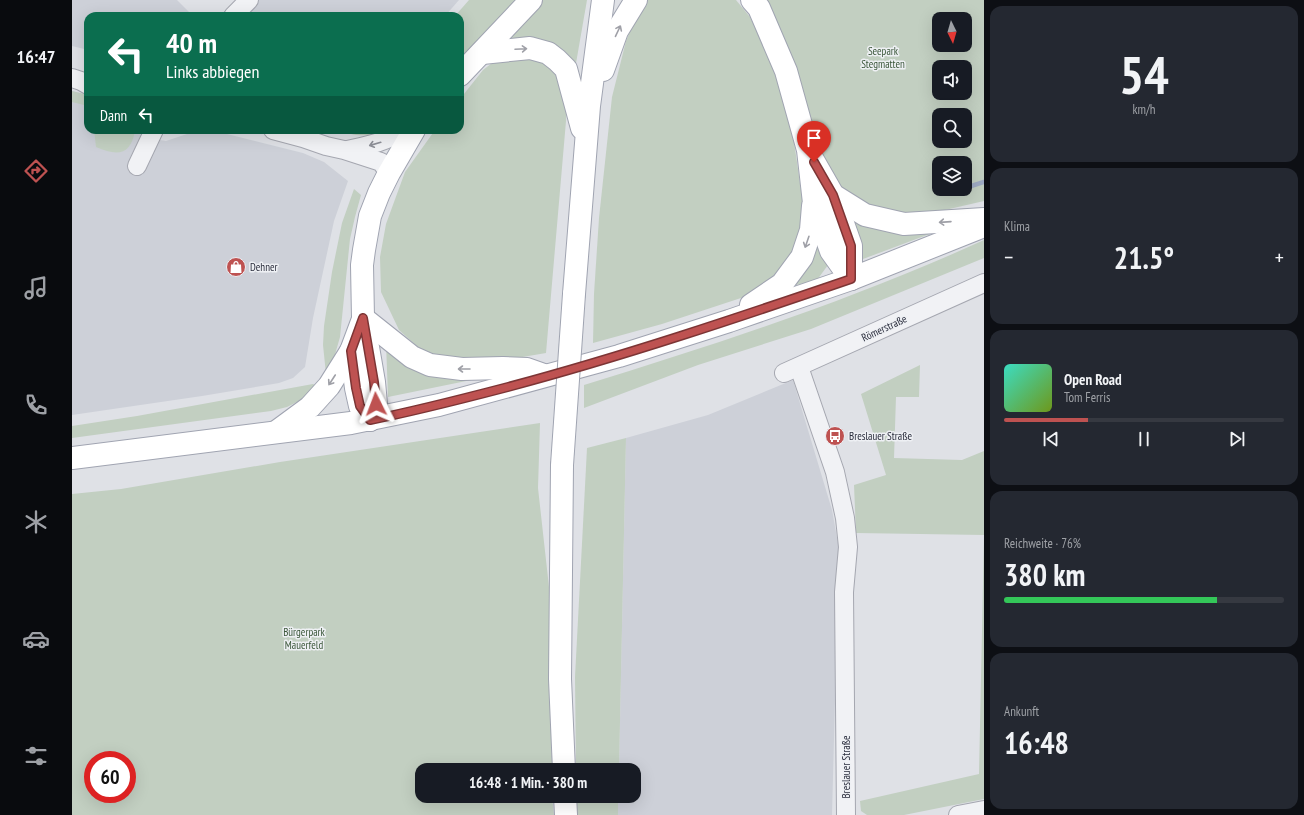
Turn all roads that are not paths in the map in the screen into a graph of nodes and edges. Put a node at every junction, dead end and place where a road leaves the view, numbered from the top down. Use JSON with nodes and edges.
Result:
{"nodes":[{"id":1,"x":249,"y":0,"type":"edge"},
{"id":2,"x":531,"y":0,"type":"edge"},
{"id":3,"x":603,"y":0,"type":"edge"},
{"id":4,"x":636,"y":0,"type":"edge"},
{"id":5,"x":752,"y":0,"type":"edge"},
{"id":6,"x":237,"y":12,"type":"edge"},
{"id":7,"x":482,"y":53,"type":"junction"},
{"id":8,"x":464,"y":71,"type":"edge"},
{"id":9,"x":589,"y":106,"type":"junction"},
{"id":10,"x":152,"y":134,"type":"edge"},
{"id":11,"x":288,"y":134,"type":"edge"},
{"id":12,"x":397,"y":134,"type":"edge"},
{"id":13,"x":412,"y":134,"type":"edge"},
{"id":14,"x":586,"y":141,"type":"junction"},
{"id":15,"x":326,"y":146,"type":"junction"},
{"id":16,"x":344,"y":150,"type":"junction"},
{"id":17,"x":136,"y":166,"type":"dead end"},
{"id":18,"x":389,"y":173,"type":"junction"},
{"id":19,"x":823,"y":199,"type":"junction"},
{"id":20,"x":984,"y":219,"type":"edge"},
{"id":21,"x":984,"y":226,"type":"edge"},
{"id":22,"x":851,"y":279,"type":"junction"},
{"id":23,"x":984,"y":283,"type":"edge"},
{"id":24,"x":363,"y":318,"type":"junction"},
{"id":25,"x":728,"y":321,"type":"junction"},
{"id":26,"x":351,"y":351,"type":"junction"},
{"id":27,"x":792,"y":370,"type":"joint"},
{"id":28,"x":548,"y":376,"type":"junction"},
{"id":29,"x":370,"y":420,"type":"junction"},
{"id":30,"x":275,"y":434,"type":"junction"},
{"id":31,"x":72,"y":458,"type":"edge"},
{"id":32,"x":564,"y":763,"type":"edge"},
{"id":33,"x":565,"y":803,"type":"edge"},
{"id":34,"x":984,"y":810,"type":"edge"},
{"id":35,"x":566,"y":815,"type":"edge"},
{"id":36,"x":846,"y":815,"type":"edge"},
{"id":37,"x":958,"y":815,"type":"edge"}],
"edges":[{"from":1,"to":6,"type":"street"},
{"from":2,"to":7,"type":"main road"},
{"from":3,"to":9,"type":"main road"},
{"from":9,"to":4,"type":"main road","one_way":true},
{"from":5,"to":19,"type":"main road"},
{"from":7,"to":8,"type":"main road"},
{"from":7,"to":14,"type":"main road","one_way":true},
{"from":9,"to":14,"type":"main road"},
{"from":10,"to":17,"type":"street"},
{"from":11,"to":15,"type":"street"},
{"from":12,"to":16,"type":"street","one_way":true},
{"from":13,"to":18,"type":"main road"},
{"from":14,"to":32,"type":"main road","bridge":true},
{"from":15,"to":16,"type":"street"},
{"from":15,"to":18,"type":"street"},
{"from":16,"to":18,"type":"street"},
{"from":18,"to":24,"type":"main road"},
{"from":20,"to":19,"type":"main road","one_way":true},
{"from":19,"to":22,"type":"main road"},
{"from":19,"to":25,"type":"main road","one_way":true},
{"from":21,"to":22,"type":"main road"},
{"from":22,"to":25,"type":"main road"},
{"from":23,"to":27,"type":"street","name":"Römerstraße"},
{"from":24,"to":26,"type":"main road"},
{"from":28,"to":24,"type":"main road","one_way":true},
{"from":24,"to":29,"type":"main road"},
{"from":25,"to":28,"type":"main road"},
{"from":26,"to":29,"type":"main road"},
{"from":26,"to":30,"type":"main road","one_way":true},
{"from":27,"to":36,"type":"street","name":"Breslauer Straße"},
{"from":28,"to":29,"type":"main road"},
{"from":29,"to":30,"type":"main road"},
{"from":30,"to":31,"type":"main road"},
{"from":33,"to":35,"type":"main road"},
{"from":34,"to":37,"type":"street"}]}
